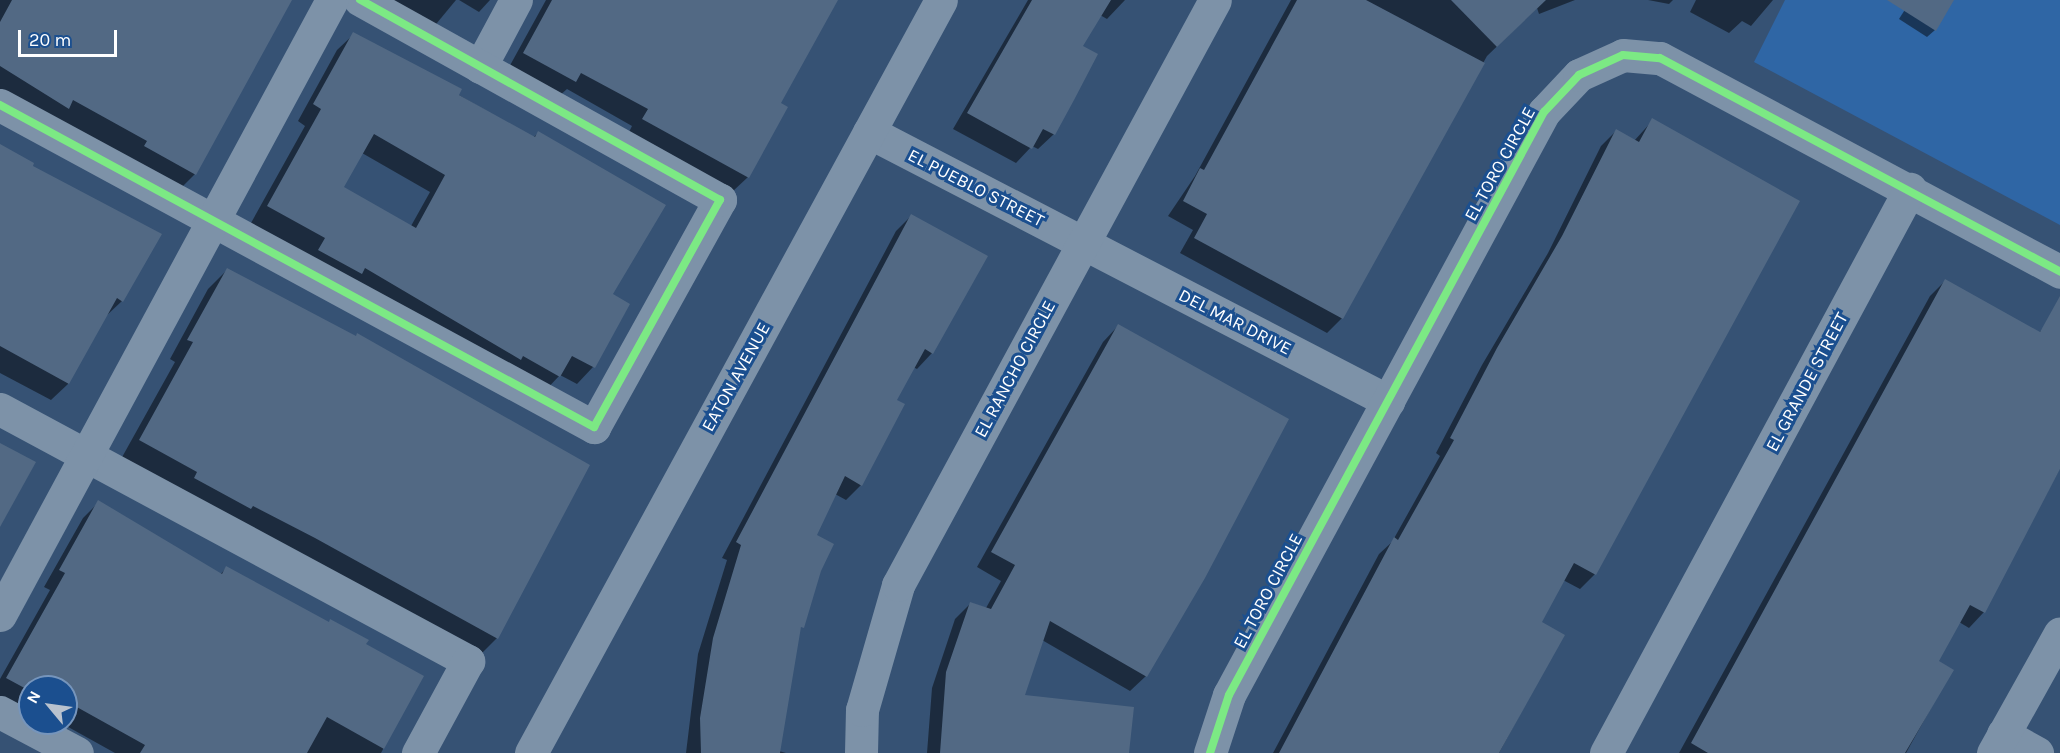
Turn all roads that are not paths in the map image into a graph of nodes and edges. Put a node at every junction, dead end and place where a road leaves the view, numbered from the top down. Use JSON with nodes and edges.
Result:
{"nodes":[{"id":1,"x":332,"y":0,"type":"edge"},
{"id":2,"x":360,"y":0,"type":"edge"},
{"id":3,"x":516,"y":0,"type":"edge"},
{"id":4,"x":941,"y":0,"type":"edge"},
{"id":5,"x":1215,"y":0,"type":"edge"},
{"id":6,"x":480,"y":67,"type":"junction"},
{"id":7,"x":0,"y":105,"type":"edge"},
{"id":8,"x":869,"y":132,"type":"junction"},
{"id":9,"x":1910,"y":189,"type":"junction"},
{"id":10,"x":213,"y":220,"type":"junction"},
{"id":11,"x":1083,"y":243,"type":"junction"},
{"id":12,"x":2060,"y":272,"type":"edge"},
{"id":13,"x":1388,"y":401,"type":"junction"},
{"id":14,"x":0,"y":409,"type":"edge"},
{"id":15,"x":86,"y":456,"type":"junction"},
{"id":16,"x":0,"y":615,"type":"edge"},
{"id":17,"x":2060,"y":633,"type":"edge"},
{"id":18,"x":0,"y":712,"type":"edge"},
{"id":19,"x":1998,"y":743,"type":"edge"},
{"id":20,"x":77,"y":753,"type":"edge"},
{"id":21,"x":418,"y":753,"type":"edge"},
{"id":22,"x":531,"y":753,"type":"edge"},
{"id":23,"x":861,"y":753,"type":"edge"},
{"id":24,"x":1210,"y":753,"type":"edge"},
{"id":25,"x":1606,"y":753,"type":"edge"},
{"id":26,"x":2037,"y":753,"type":"edge"}],
"edges":[{"from":1,"to":10,"type":"street"},
{"from":2,"to":6,"type":"street"},
{"from":3,"to":6,"type":"street"},
{"from":4,"to":8,"type":"street","name":"EATON AVENUE"},
{"from":5,"to":11,"type":"street","name":"EL RANCHO CIRCLE"},
{"from":6,"to":10,"type":"street"},
{"from":7,"to":10,"type":"street"},
{"from":8,"to":11,"type":"street","name":"EL PUEBLO STREET"},
{"from":8,"to":22,"type":"street","name":"EATON AVENUE"},
{"from":9,"to":12,"type":"street","name":"EL TORO CIRCLE"},
{"from":9,"to":13,"type":"street","name":"EL TORO CIRCLE"},
{"from":9,"to":25,"type":"street","name":"EL GRANDE STREET"},
{"from":10,"to":15,"type":"street"},
{"from":11,"to":13,"type":"street","name":"DEL MAR DRIVE"},
{"from":11,"to":23,"type":"street","name":"EL RANCHO CIRCLE"},
{"from":13,"to":24,"type":"street","name":"EL TORO CIRCLE"},
{"from":14,"to":15,"type":"street"},
{"from":15,"to":16,"type":"street"},
{"from":15,"to":21,"type":"street"},
{"from":17,"to":19,"type":"street"},
{"from":18,"to":20,"type":"street"},
{"from":19,"to":26,"type":"street"}]}
